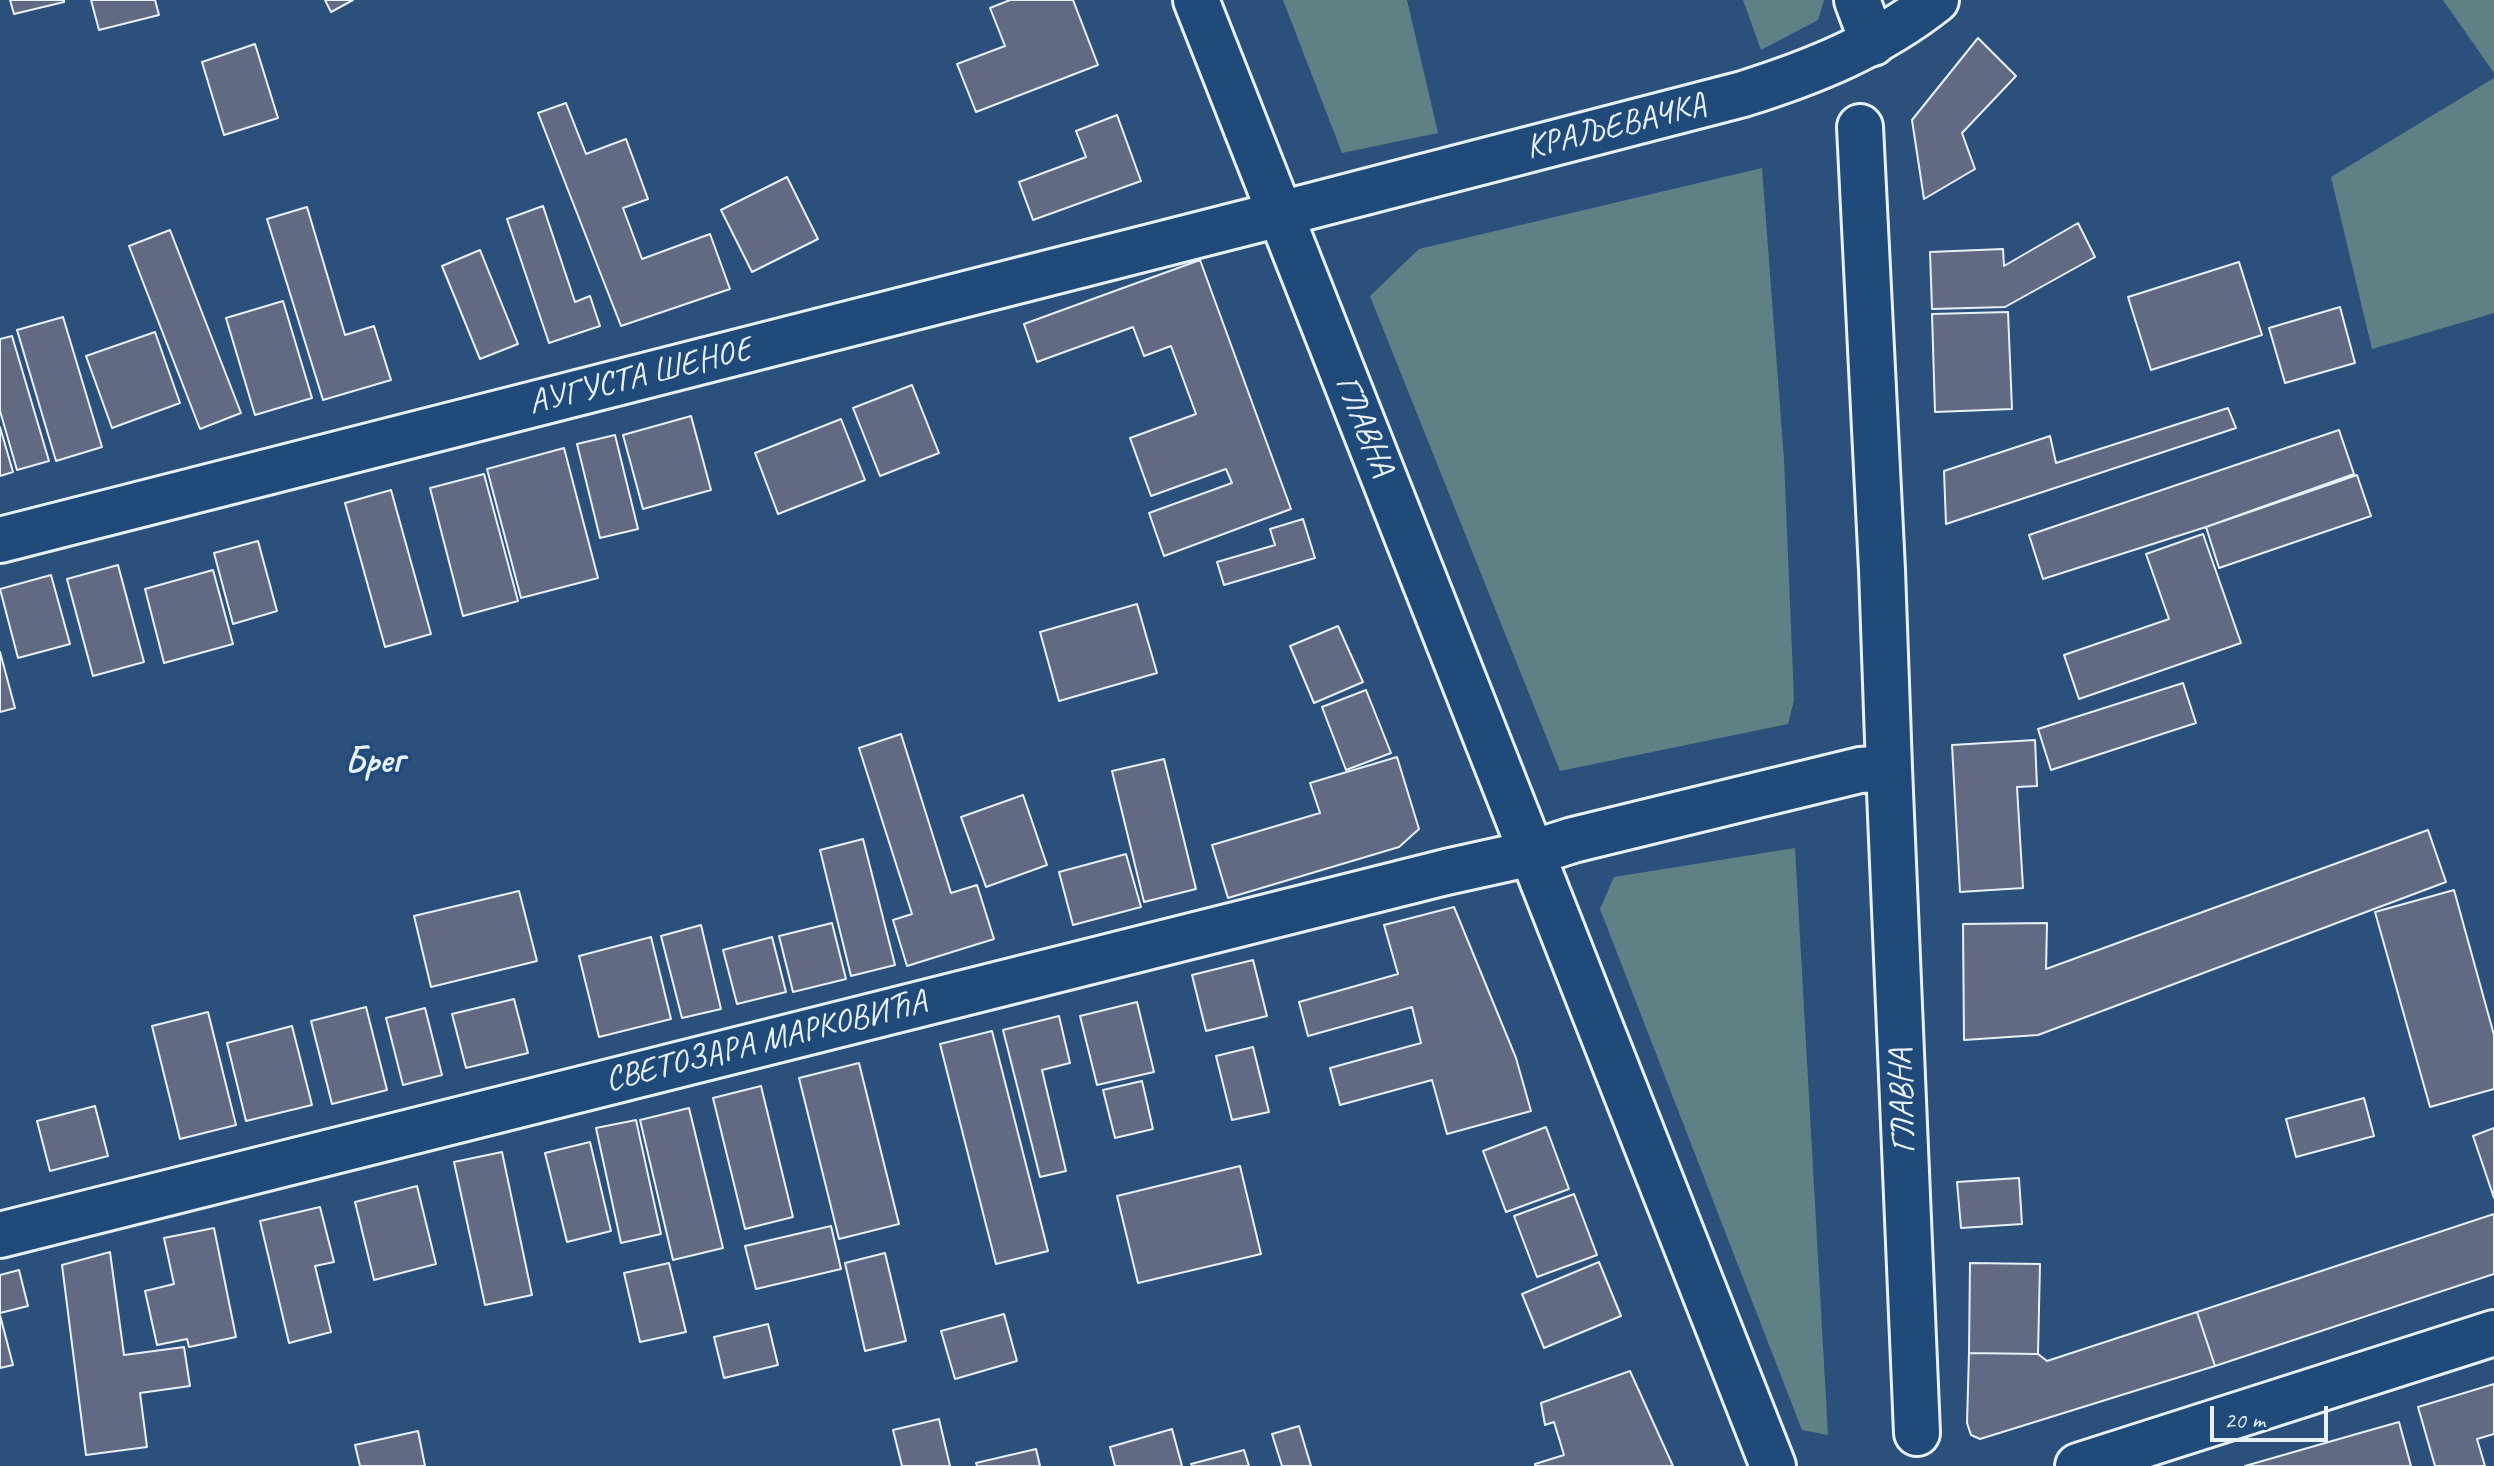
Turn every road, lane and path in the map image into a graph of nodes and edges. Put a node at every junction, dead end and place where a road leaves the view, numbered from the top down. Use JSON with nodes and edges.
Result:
{"nodes":[{"id":1,"x":1196,"y":0,"type":"edge"},
{"id":2,"x":1857,"y":0,"type":"edge"},
{"id":3,"x":1936,"y":0,"type":"edge"},
{"id":4,"x":1873,"y":43,"type":"junction"},
{"id":5,"x":1860,"y":127,"type":"dead end"},
{"id":6,"x":1280,"y":214,"type":"junction"},
{"id":7,"x":0,"y":540,"type":"edge"},
{"id":8,"x":1889,"y":768,"type":"junction"},
{"id":9,"x":1532,"y":853,"type":"junction"},
{"id":10,"x":0,"y":1235,"type":"edge"},
{"id":11,"x":2494,"y":1333,"type":"edge"},
{"id":12,"x":1917,"y":1433,"type":"dead end"},
{"id":13,"x":1773,"y":1466,"type":"edge"},
{"id":14,"x":2078,"y":1466,"type":"edge"}],
"edges":[{"from":1,"to":6,"type":"street","name":"ГЛАВНА"},
{"from":2,"to":4,"type":"street"},
{"from":3,"to":4,"type":"street","name":"КРАЉЕВАЧКА"},
{"from":4,"to":6,"type":"street","name":"КРАЉЕВАЧКА"},
{"from":5,"to":8,"type":"street","name":"ГЛАВНА"},
{"from":6,"to":7,"type":"street","name":"АУГУСТА ШЕНОЕ"},
{"from":6,"to":9,"type":"street","name":"ГЛАВНА"},
{"from":8,"to":9,"type":"street"},
{"from":8,"to":12,"type":"street","name":"ГЛАВНА"},
{"from":9,"to":10,"type":"street","name":"СВЕТОЗАРА МАРКОВИЋА"},
{"from":9,"to":13,"type":"street","name":"ГЛАВНА"},
{"from":11,"to":14,"type":"street"}]}
